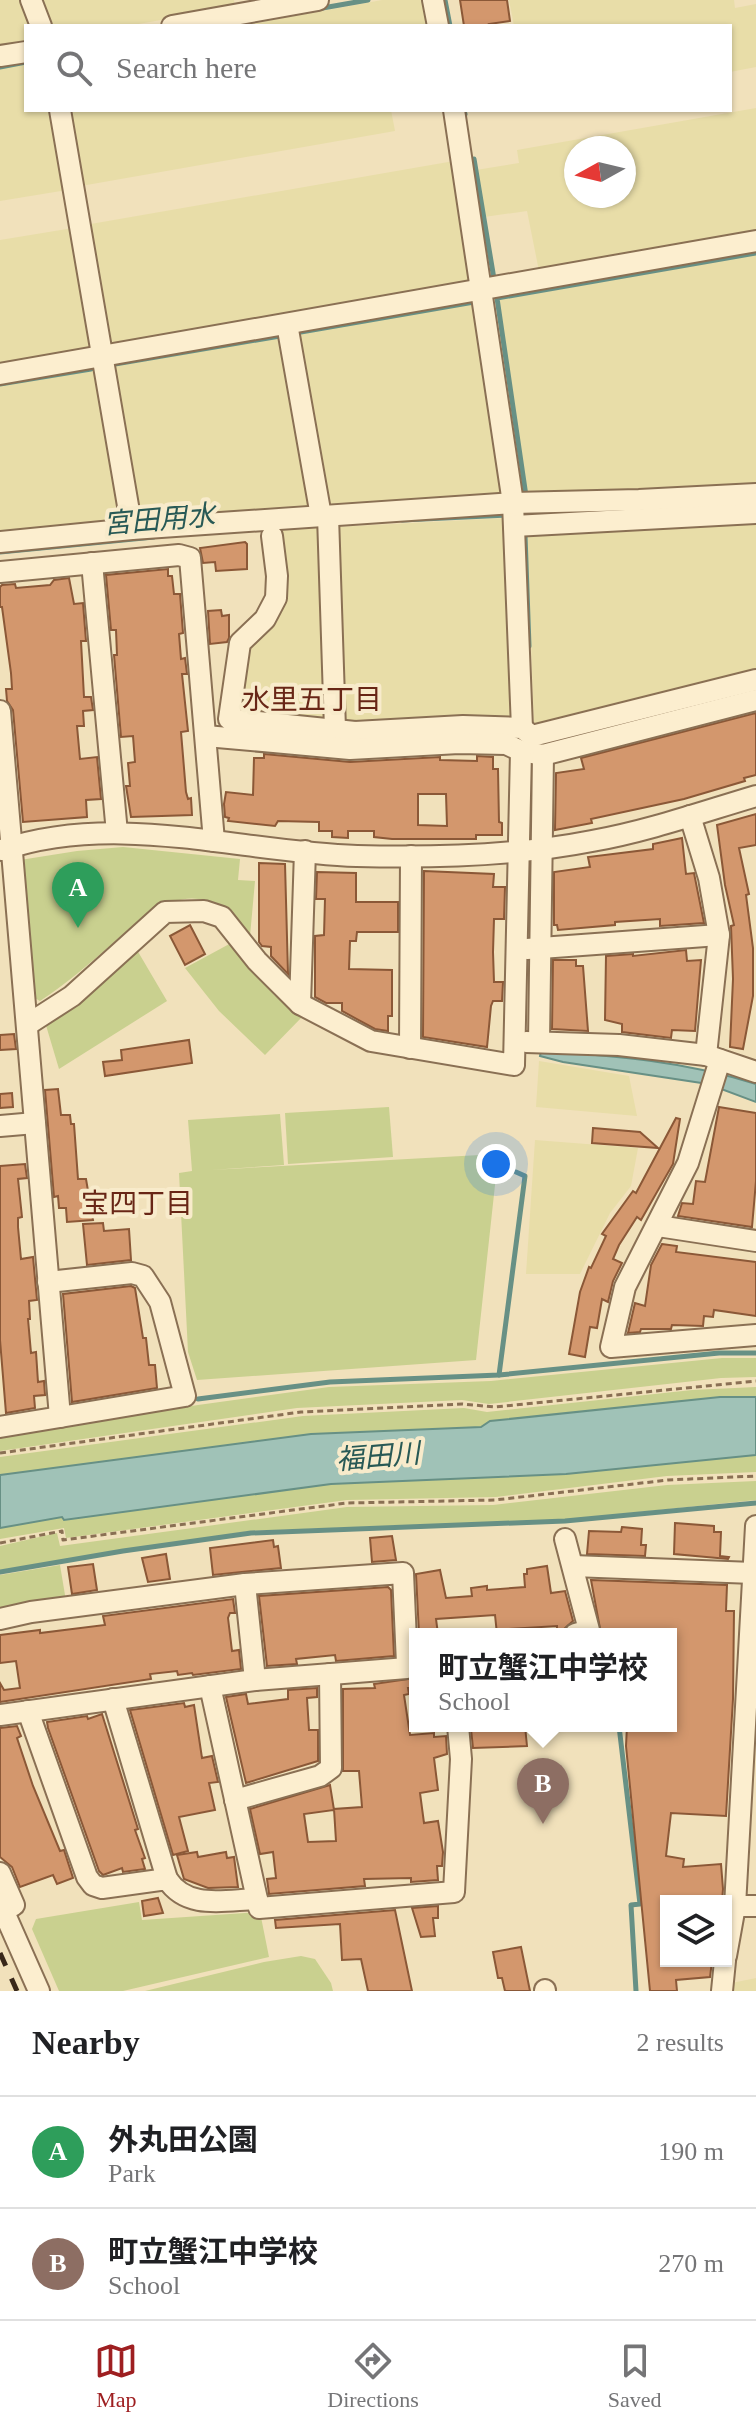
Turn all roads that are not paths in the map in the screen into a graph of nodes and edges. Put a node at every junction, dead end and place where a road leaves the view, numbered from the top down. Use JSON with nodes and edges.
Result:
{"nodes":[{"id":1,"x":31,"y":0,"type":"edge"},
{"id":2,"x":318,"y":0,"type":"edge"},
{"id":3,"x":433,"y":0,"type":"edge"},
{"id":4,"x":40,"y":24,"type":"edge"},
{"id":5,"x":183,"y":24,"type":"edge"},
{"id":6,"x":438,"y":24,"type":"edge"},
{"id":7,"x":24,"y":52,"type":"edge"},
{"id":8,"x":0,"y":56,"type":"edge"},
{"id":9,"x":60,"y":112,"type":"edge"},
{"id":10,"x":454,"y":112,"type":"edge"},
{"id":11,"x":756,"y":241,"type":"edge"},
{"id":12,"x":483,"y":289,"type":"junction"},
{"id":13,"x":287,"y":324,"type":"junction"},
{"id":14,"x":102,"y":356,"type":"junction"},
{"id":15,"x":0,"y":374,"type":"edge"},
{"id":16,"x":756,"y":494,"type":"edge"},
{"id":17,"x":513,"y":503,"type":"junction"},
{"id":18,"x":756,"y":513,"type":"edge"},
{"id":19,"x":324,"y":516,"type":"junction"},
{"id":20,"x":514,"y":526,"type":"junction"},
{"id":21,"x":132,"y":529,"type":"junction"},
{"id":22,"x":272,"y":536,"type":"dead end"},
{"id":23,"x":0,"y":542,"type":"edge"},
{"id":24,"x":92,"y":563,"type":"junction"},
{"id":25,"x":0,"y":572,"type":"edge"},
{"id":26,"x":756,"y":680,"type":"edge"},
{"id":27,"x":756,"y":700,"type":"edge"},
{"id":28,"x":0,"y":711,"type":"edge"},
{"id":29,"x":522,"y":728,"type":"junction"},
{"id":30,"x":335,"y":729,"type":"junction"},
{"id":31,"x":206,"y":736,"type":"junction"},
{"id":32,"x":521,"y":751,"type":"junction"},
{"id":33,"x":543,"y":755,"type":"junction"},
{"id":34,"x":756,"y":796,"type":"edge"},
{"id":35,"x":690,"y":816,"type":"junction"},
{"id":36,"x":117,"y":833,"type":"junction"},
{"id":37,"x":214,"y":841,"type":"junction"},
{"id":38,"x":6,"y":849,"type":"edge"},
{"id":39,"x":541,"y":849,"type":"junction"},
{"id":40,"x":519,"y":850,"type":"junction"},
{"id":41,"x":305,"y":851,"type":"junction"},
{"id":42,"x":411,"y":856,"type":"junction"},
{"id":43,"x":719,"y":935,"type":"junction"},
{"id":44,"x":516,"y":949,"type":"junction"},
{"id":45,"x":540,"y":949,"type":"junction"},
{"id":46,"x":300,"y":1004,"type":"junction"},
{"id":47,"x":27,"y":1025,"type":"junction"},
{"id":48,"x":514,"y":1042,"type":"junction"},
{"id":49,"x":539,"y":1042,"type":"junction"},
{"id":50,"x":410,"y":1048,"type":"junction"},
{"id":51,"x":715,"y":1061,"type":"junction"},
{"id":52,"x":756,"y":1072,"type":"edge"},
{"id":53,"x":35,"y":1123,"type":"junction"},
{"id":54,"x":0,"y":1126,"type":"edge"},
{"id":55,"x":658,"y":1226,"type":"junction"},
{"id":56,"x":756,"y":1241,"type":"edge"},
{"id":57,"x":48,"y":1282,"type":"junction"},
{"id":58,"x":756,"y":1335,"type":"edge"},
{"id":59,"x":60,"y":1417,"type":"junction"},
{"id":60,"x":0,"y":1427,"type":"edge"},
{"id":61,"x":756,"y":1526,"type":"edge"},
{"id":62,"x":565,"y":1539,"type":"dead end"},
{"id":63,"x":573,"y":1566,"type":"junction"},
{"id":64,"x":753,"y":1573,"type":"junction"},
{"id":65,"x":245,"y":1584,"type":"junction"},
{"id":66,"x":0,"y":1619,"type":"edge"},
{"id":67,"x":588,"y":1628,"type":"edge"},
{"id":68,"x":409,"y":1641,"type":"edge"},
{"id":69,"x":409,"y":1666,"type":"edge"},
{"id":70,"x":330,"y":1674,"type":"junction"},
{"id":71,"x":255,"y":1680,"type":"junction"},
{"id":72,"x":210,"y":1686,"type":"junction"},
{"id":73,"x":113,"y":1699,"type":"junction"},
{"id":74,"x":28,"y":1711,"type":"junction"},
{"id":75,"x":0,"y":1715,"type":"edge"},
{"id":76,"x":459,"y":1732,"type":"edge"},
{"id":77,"x":235,"y":1800,"type":"junction"},
{"id":78,"x":0,"y":1873,"type":"edge"},
{"id":79,"x":167,"y":1879,"type":"junction"},
{"id":80,"x":257,"y":1899,"type":"junction"},
{"id":81,"x":735,"y":1906,"type":"junction"},
{"id":82,"x":756,"y":1906,"type":"edge"},
{"id":83,"x":2,"y":1907,"type":"edge"},
{"id":84,"x":732,"y":1924,"type":"edge"},
{"id":85,"x":724,"y":1967,"type":"edge"},
{"id":86,"x":39,"y":1991,"type":"edge"},
{"id":87,"x":722,"y":1991,"type":"edge"}],
"edges":[{"from":1,"to":4,"type":"street"},
{"from":2,"to":5,"type":"street"},
{"from":3,"to":6,"type":"street"},
{"from":7,"to":8,"type":"street"},
{"from":9,"to":14,"type":"street"},
{"from":10,"to":12,"type":"street"},
{"from":11,"to":12,"type":"street"},
{"from":12,"to":13,"type":"street"},
{"from":12,"to":17,"type":"street"},
{"from":13,"to":14,"type":"street"},
{"from":13,"to":19,"type":"street"},
{"from":14,"to":15,"type":"street"},
{"from":14,"to":21,"type":"street"},
{"from":16,"to":17,"type":"street"},
{"from":17,"to":19,"type":"street"},
{"from":17,"to":20,"type":"street"},
{"from":18,"to":20,"type":"street"},
{"from":19,"to":21,"type":"street"},
{"from":19,"to":30,"type":"street"},
{"from":20,"to":29,"type":"street"},
{"from":21,"to":23,"type":"street"},
{"from":22,"to":30,"type":"street"},
{"from":24,"to":25,"type":"street"},
{"from":24,"to":31,"type":"street"},
{"from":24,"to":36,"type":"street"},
{"from":26,"to":29,"type":"street"},
{"from":27,"to":33,"type":"street"},
{"from":28,"to":38,"type":"street"},
{"from":29,"to":30,"type":"street"},
{"from":31,"to":32,"type":"street"},
{"from":31,"to":37,"type":"street"},
{"from":32,"to":33,"type":"street"},
{"from":32,"to":40,"type":"street"},
{"from":33,"to":39,"type":"street"},
{"from":34,"to":35,"type":"street"},
{"from":35,"to":39,"type":"street"},
{"from":35,"to":43,"type":"street"},
{"from":36,"to":37,"type":"street"},
{"from":36,"to":38,"type":"street"},
{"from":37,"to":41,"type":"street"},
{"from":38,"to":47,"type":"street"},
{"from":39,"to":40,"type":"street"},
{"from":39,"to":45,"type":"street"},
{"from":40,"to":42,"type":"street"},
{"from":40,"to":44,"type":"street"},
{"from":41,"to":42,"type":"street"},
{"from":41,"to":46,"type":"street"},
{"from":42,"to":50,"type":"street"},
{"from":43,"to":45,"type":"street"},
{"from":43,"to":51,"type":"street"},
{"from":44,"to":45,"type":"street"},
{"from":44,"to":48,"type":"street"},
{"from":45,"to":49,"type":"street"},
{"from":46,"to":47,"type":"street"},
{"from":46,"to":50,"type":"street"},
{"from":47,"to":53,"type":"street"},
{"from":48,"to":49,"type":"street"},
{"from":48,"to":50,"type":"street"},
{"from":49,"to":51,"type":"street"},
{"from":51,"to":52,"type":"street"},
{"from":51,"to":55,"type":"street"},
{"from":53,"to":54,"type":"street"},
{"from":53,"to":57,"type":"street"},
{"from":55,"to":56,"type":"street"},
{"from":55,"to":58,"type":"street"},
{"from":57,"to":59,"type":"street"},
{"from":57,"to":59,"type":"street"},
{"from":59,"to":60,"type":"street"},
{"from":61,"to":64,"type":"street"},
{"from":62,"to":63,"type":"street"},
{"from":63,"to":64,"type":"street"},
{"from":63,"to":67,"type":"street"},
{"from":64,"to":81,"type":"street"},
{"from":65,"to":66,"type":"street"},
{"from":65,"to":68,"type":"street"},
{"from":65,"to":71,"type":"street"},
{"from":69,"to":70,"type":"street"},
{"from":70,"to":71,"type":"street"},
{"from":70,"to":77,"type":"street"},
{"from":71,"to":72,"type":"street"},
{"from":72,"to":73,"type":"street"},
{"from":72,"to":77,"type":"street"},
{"from":73,"to":74,"type":"street"},
{"from":73,"to":79,"type":"street"},
{"from":74,"to":75,"type":"street"},
{"from":74,"to":79,"type":"street"},
{"from":76,"to":80,"type":"street"},
{"from":77,"to":80,"type":"street"},
{"from":78,"to":83,"type":"street"},
{"from":79,"to":80,"type":"street"},
{"from":81,"to":82,"type":"street"},
{"from":81,"to":84,"type":"street"},
{"from":83,"to":86,"type":"street"},
{"from":85,"to":87,"type":"street"}]}
